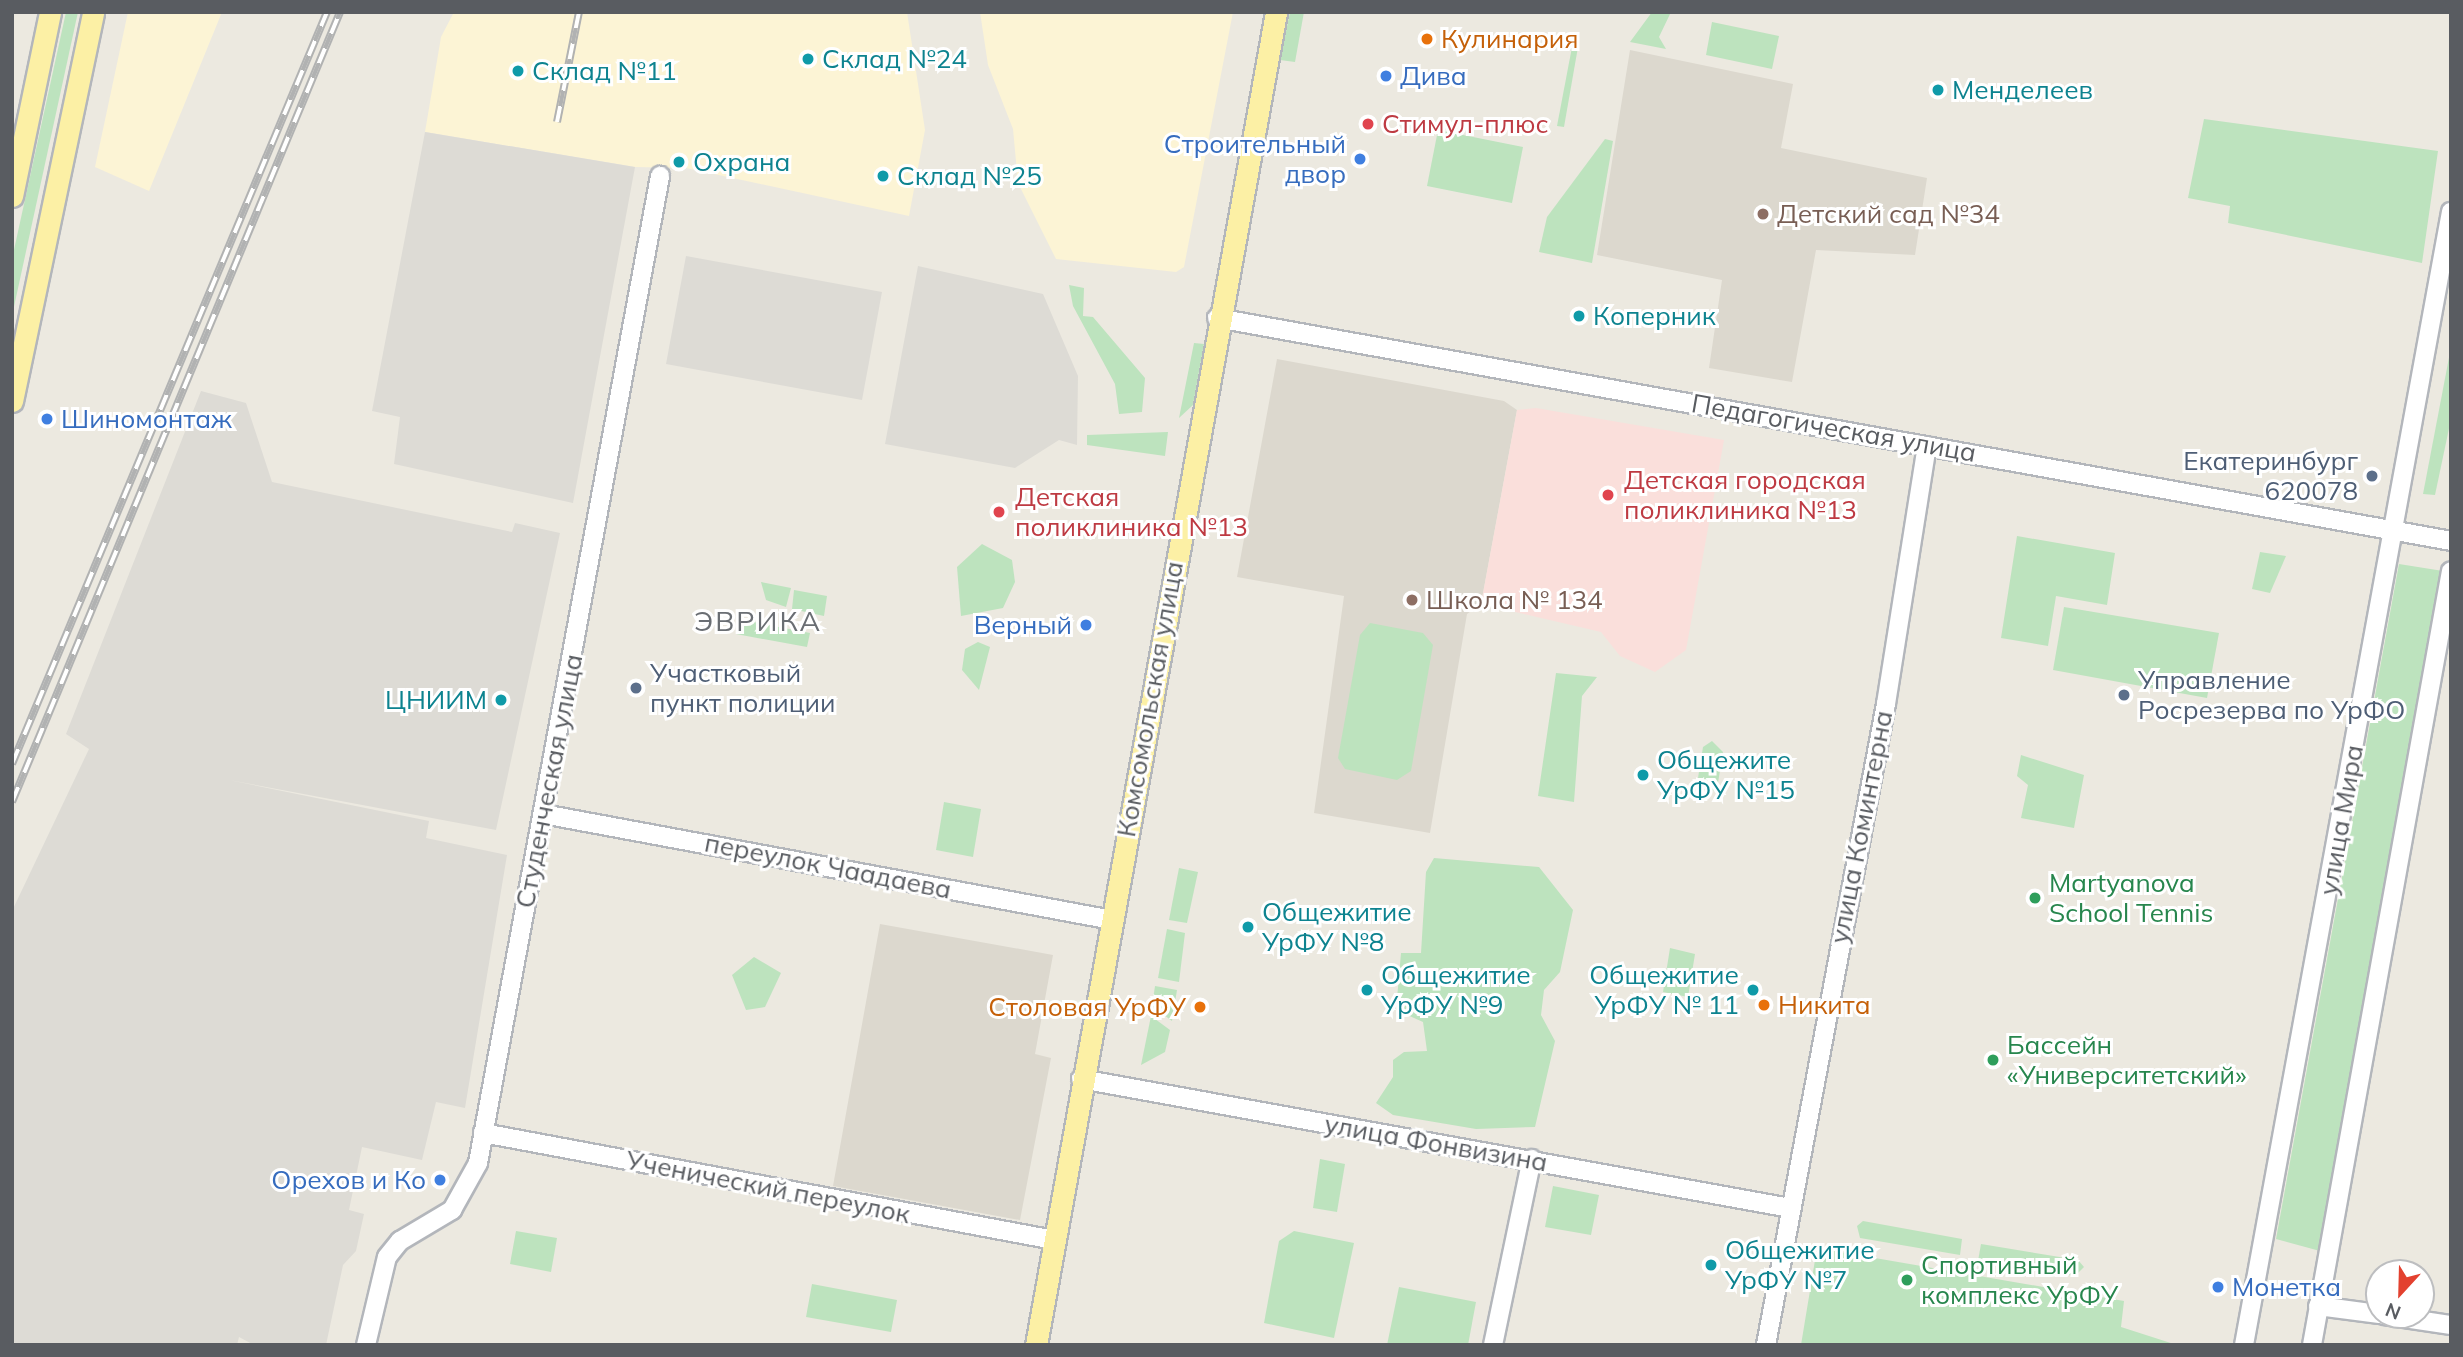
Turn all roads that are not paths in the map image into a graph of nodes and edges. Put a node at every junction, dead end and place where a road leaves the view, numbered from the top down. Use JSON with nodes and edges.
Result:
{"nodes":[{"id":1,"x":50,"y":12,"type":"edge"},
{"id":2,"x":93,"y":12,"type":"edge"},
{"id":3,"x":1276,"y":12,"type":"edge"},
{"id":4,"x":660,"y":177,"type":"dead end"},
{"id":5,"x":12,"y":196,"type":"edge"},
{"id":6,"x":2451,"y":212,"type":"edge"},
{"id":7,"x":1217,"y":318,"type":"junction"},
{"id":8,"x":12,"y":401,"type":"edge"},
{"id":9,"x":1927,"y":446,"type":"junction"},
{"id":10,"x":2391,"y":529,"type":"junction"},
{"id":11,"x":2451,"y":541,"type":"edge"},
{"id":12,"x":2451,"y":571,"type":"edge"},
{"id":13,"x":543,"y":814,"type":"junction"},
{"id":14,"x":1112,"y":920,"type":"junction"},
{"id":15,"x":1081,"y":1079,"type":"junction"},
{"id":16,"x":483,"y":1133,"type":"junction"},
{"id":17,"x":1532,"y":1159,"type":"junction"},
{"id":18,"x":1790,"y":1208,"type":"junction"},
{"id":19,"x":1054,"y":1240,"type":"junction"},
{"id":20,"x":2318,"y":1306,"type":"junction"},
{"id":21,"x":2365,"y":1313,"type":"edge"},
{"id":22,"x":366,"y":1345,"type":"edge"},
{"id":23,"x":1035,"y":1345,"type":"edge"},
{"id":24,"x":1493,"y":1345,"type":"edge"},
{"id":25,"x":1766,"y":1345,"type":"edge"},
{"id":26,"x":2244,"y":1345,"type":"edge"},
{"id":27,"x":2312,"y":1345,"type":"edge"}],
"edges":[{"from":1,"to":5,"type":"main road"},
{"from":2,"to":8,"type":"main road"},
{"from":3,"to":7,"type":"main road","name":"Комсомольская улица"},
{"from":4,"to":13,"type":"street","name":"Студенческая улица"},
{"from":6,"to":10,"type":"street","name":"улица Мира"},
{"from":7,"to":9,"type":"street","name":"Педагогическая улица"},
{"from":7,"to":14,"type":"main road","name":"Комсомольская улица"},
{"from":9,"to":10,"type":"street","name":"Педагогическая улица"},
{"from":9,"to":18,"type":"street","name":"улица Коминтерна"},
{"from":10,"to":11,"type":"street","name":"Педагогическая улица"},
{"from":10,"to":26,"type":"street","name":"улица Мира"},
{"from":12,"to":20,"type":"street"},
{"from":13,"to":14,"type":"street","name":"переулок Чаадаева"},
{"from":13,"to":16,"type":"street","name":"Студенческая улица"},
{"from":14,"to":15,"type":"main road","name":"Комсомольская улица"},
{"from":15,"to":17,"type":"street","name":"улица Фонвизина"},
{"from":15,"to":19,"type":"main road","name":"Комсомольская улица"},
{"from":16,"to":19,"type":"street","name":"Ученический переулок"},
{"from":16,"to":22,"type":"street","name":"Студенческая улица"},
{"from":17,"to":18,"type":"street","name":"улица Фонвизина"},
{"from":17,"to":24,"type":"street"},
{"from":18,"to":25,"type":"street","name":"улица Коминтерна"},
{"from":19,"to":23,"type":"main road","name":"Комсомольская улица"},
{"from":20,"to":21,"type":"street"},
{"from":20,"to":27,"type":"street"}]}
